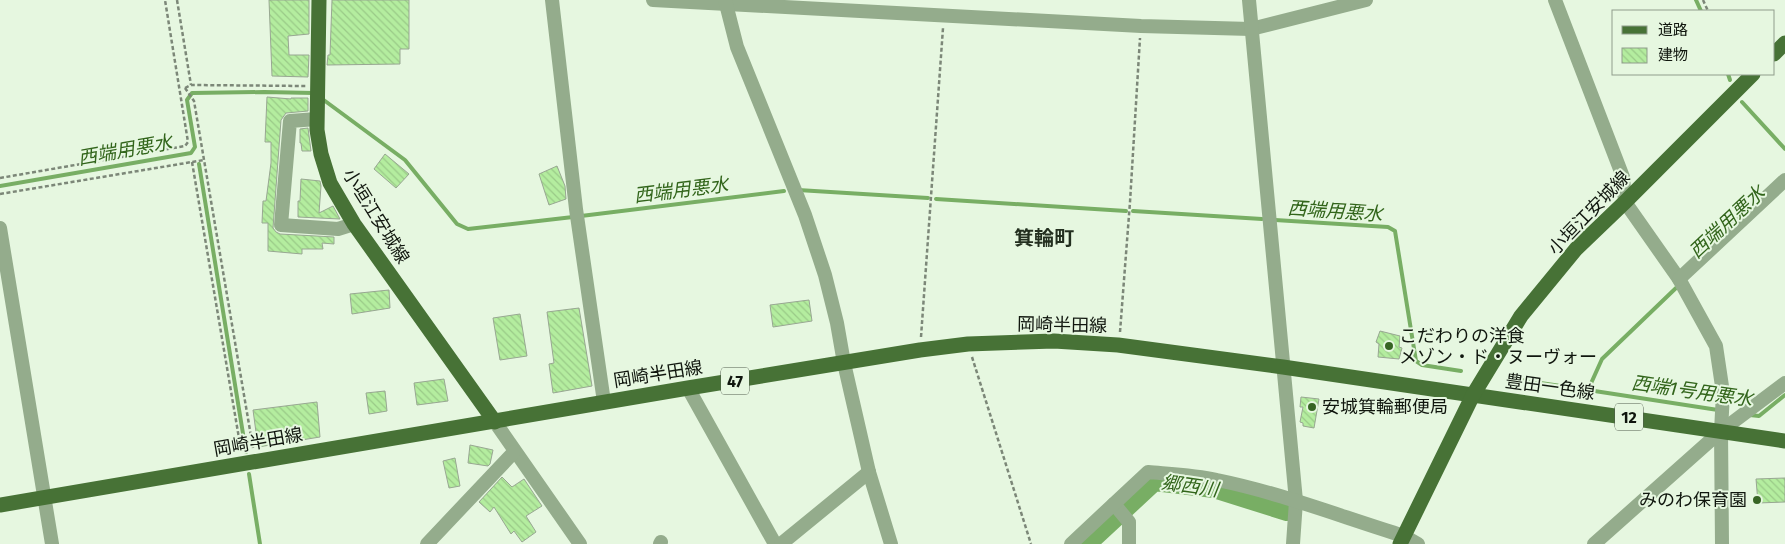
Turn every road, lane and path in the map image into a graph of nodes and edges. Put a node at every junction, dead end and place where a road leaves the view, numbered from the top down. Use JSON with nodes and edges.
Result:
{"nodes":[{"id":1,"x":165,"y":0,"type":"edge"},
{"id":2,"x":177,"y":0,"type":"edge"},
{"id":3,"x":318,"y":0,"type":"edge"},
{"id":4,"x":552,"y":0,"type":"edge"},
{"id":5,"x":653,"y":0,"type":"edge"},
{"id":6,"x":1249,"y":0,"type":"edge"},
{"id":7,"x":1366,"y":0,"type":"edge"},
{"id":8,"x":1555,"y":0,"type":"edge"},
{"id":9,"x":726,"y":2,"type":"edge"},
{"id":10,"x":943,"y":16,"type":"junction"},
{"id":11,"x":1141,"y":26,"type":"junction"},
{"id":12,"x":1251,"y":29,"type":"junction"},
{"id":13,"x":1785,"y":43,"type":"edge"},
{"id":14,"x":1775,"y":53,"type":"edge"},
{"id":15,"x":1752,"y":75,"type":"edge"},
{"id":16,"x":191,"y":85,"type":"junction"},
{"id":17,"x":318,"y":86,"type":"junction"},
{"id":18,"x":184,"y":88,"type":"junction"},
{"id":19,"x":180,"y":91,"type":"junction"},
{"id":20,"x":317,"y":119,"type":"junction"},
{"id":21,"x":204,"y":160,"type":"junction"},
{"id":22,"x":192,"y":162,"type":"junction"},
{"id":23,"x":0,"y":178,"type":"edge"},
{"id":24,"x":1785,"y":180,"type":"edge"},
{"id":25,"x":0,"y":194,"type":"edge"},
{"id":26,"x":1625,"y":202,"type":"junction"},
{"id":27,"x":354,"y":224,"type":"junction"},
{"id":28,"x":0,"y":228,"type":"edge"},
{"id":29,"x":1680,"y":279,"type":"junction"},
{"id":30,"x":968,"y":344,"type":"junction"},
{"id":31,"x":1118,"y":345,"type":"junction"},
{"id":32,"x":920,"y":350,"type":"junction"},
{"id":33,"x":844,"y":363,"type":"junction"},
{"id":34,"x":1283,"y":367,"type":"junction"},
{"id":35,"x":1785,"y":383,"type":"edge"},
{"id":36,"x":688,"y":388,"type":"junction"},
{"id":37,"x":1473,"y":394,"type":"junction"},
{"id":38,"x":604,"y":402,"type":"junction"},
{"id":39,"x":494,"y":422,"type":"junction"},
{"id":40,"x":1722,"y":431,"type":"junction"},
{"id":41,"x":1785,"y":441,"type":"edge"},
{"id":42,"x":514,"y":452,"type":"junction"},
{"id":43,"x":249,"y":463,"type":"junction"},
{"id":44,"x":869,"y":472,"type":"junction"},
{"id":45,"x":44,"y":498,"type":"junction"},
{"id":46,"x":1296,"y":501,"type":"junction"},
{"id":47,"x":1114,"y":504,"type":"junction"},
{"id":48,"x":0,"y":505,"type":"edge"},
{"id":49,"x":1402,"y":540,"type":"edge"},
{"id":50,"x":52,"y":544,"type":"edge"},
{"id":51,"x":426,"y":544,"type":"edge"},
{"id":52,"x":580,"y":544,"type":"edge"},
{"id":53,"x":775,"y":544,"type":"edge"},
{"id":54,"x":781,"y":544,"type":"edge"},
{"id":55,"x":891,"y":544,"type":"edge"},
{"id":56,"x":1031,"y":544,"type":"edge"},
{"id":57,"x":1071,"y":544,"type":"edge"},
{"id":58,"x":1129,"y":544,"type":"edge"},
{"id":59,"x":1293,"y":544,"type":"edge"},
{"id":60,"x":1418,"y":544,"type":"edge"},
{"id":61,"x":1594,"y":544,"type":"edge"},
{"id":62,"x":1722,"y":544,"type":"edge"}],
"edges":[{"from":1,"to":19,"type":"path"},
{"from":2,"to":16,"type":"path"},
{"from":3,"to":17,"type":"main road","name":"小垣江安城線"},
{"from":4,"to":38,"type":"street"},
{"from":5,"to":9,"type":"street"},
{"from":6,"to":12,"type":"street"},
{"from":7,"to":12,"type":"street"},
{"from":8,"to":26,"type":"street"},
{"from":9,"to":10,"type":"street"},
{"from":9,"to":33,"type":"street"},
{"from":10,"to":11,"type":"street"},
{"from":10,"to":32,"type":"path"},
{"from":11,"to":12,"type":"street"},
{"from":11,"to":31,"type":"path"},
{"from":12,"to":34,"type":"street"},
{"from":13,"to":14,"type":"main road"},
{"from":15,"to":26,"type":"main road","name":"小垣江安城線"},
{"from":16,"to":17,"type":"path"},
{"from":16,"to":18,"type":"path"},
{"from":17,"to":20,"type":"main road","name":"小垣江安城線"},
{"from":18,"to":19,"type":"path"},
{"from":18,"to":21,"type":"path"},
{"from":19,"to":23,"type":"path"},
{"from":20,"to":27,"type":"main road","name":"小垣江安城線"},
{"from":20,"to":27,"type":"street"},
{"from":21,"to":22,"type":"path"},
{"from":21,"to":43,"type":"path"},
{"from":22,"to":25,"type":"path"},
{"from":22,"to":43,"type":"path"},
{"from":24,"to":29,"type":"street"},
{"from":26,"to":29,"type":"street"},
{"from":26,"to":37,"type":"main road","name":"小垣江安城線"},
{"from":27,"to":39,"type":"main road","name":"小垣江安城線"},
{"from":28,"to":45,"type":"street"},
{"from":29,"to":40,"type":"street"},
{"from":30,"to":31,"type":"main road","name":"岡崎半田線","number":"47"},
{"from":30,"to":32,"type":"main road","name":"岡崎半田線","number":"47"},
{"from":30,"to":56,"type":"path"},
{"from":31,"to":34,"type":"main road","name":"岡崎半田線","number":"47"},
{"from":32,"to":33,"type":"main road","name":"岡崎半田線","number":"47"},
{"from":33,"to":36,"type":"main road","name":"岡崎半田線","number":"47"},
{"from":33,"to":44,"type":"street"},
{"from":34,"to":37,"type":"main road","name":"岡崎半田線","number":"47"},
{"from":34,"to":46,"type":"street"},
{"from":35,"to":40,"type":"street"},
{"from":36,"to":38,"type":"main road","name":"岡崎半田線","number":"47"},
{"from":36,"to":53,"type":"street"},
{"from":37,"to":40,"type":"main road","name":"豊田一色線","number":"12"},
{"from":37,"to":49,"type":"main road"},
{"from":38,"to":39,"type":"main road","name":"岡崎半田線","number":"47"},
{"from":39,"to":42,"type":"street"},
{"from":39,"to":43,"type":"main road","name":"岡崎半田線","number":"47"},
{"from":40,"to":41,"type":"main road","name":"豊田一色線","number":"12"},
{"from":40,"to":61,"type":"street"},
{"from":40,"to":62,"type":"street"},
{"from":42,"to":51,"type":"street"},
{"from":42,"to":52,"type":"street"},
{"from":43,"to":45,"type":"main road","name":"岡崎半田線","number":"47"},
{"from":44,"to":54,"type":"street"},
{"from":44,"to":55,"type":"street"},
{"from":45,"to":48,"type":"main road","name":"岡崎半田線","number":"47"},
{"from":45,"to":50,"type":"street"},
{"from":46,"to":47,"type":"street"},
{"from":46,"to":49,"type":"street"},
{"from":46,"to":59,"type":"street"},
{"from":47,"to":57,"type":"street"},
{"from":47,"to":58,"type":"street"},
{"from":49,"to":60,"type":"street"}]}
